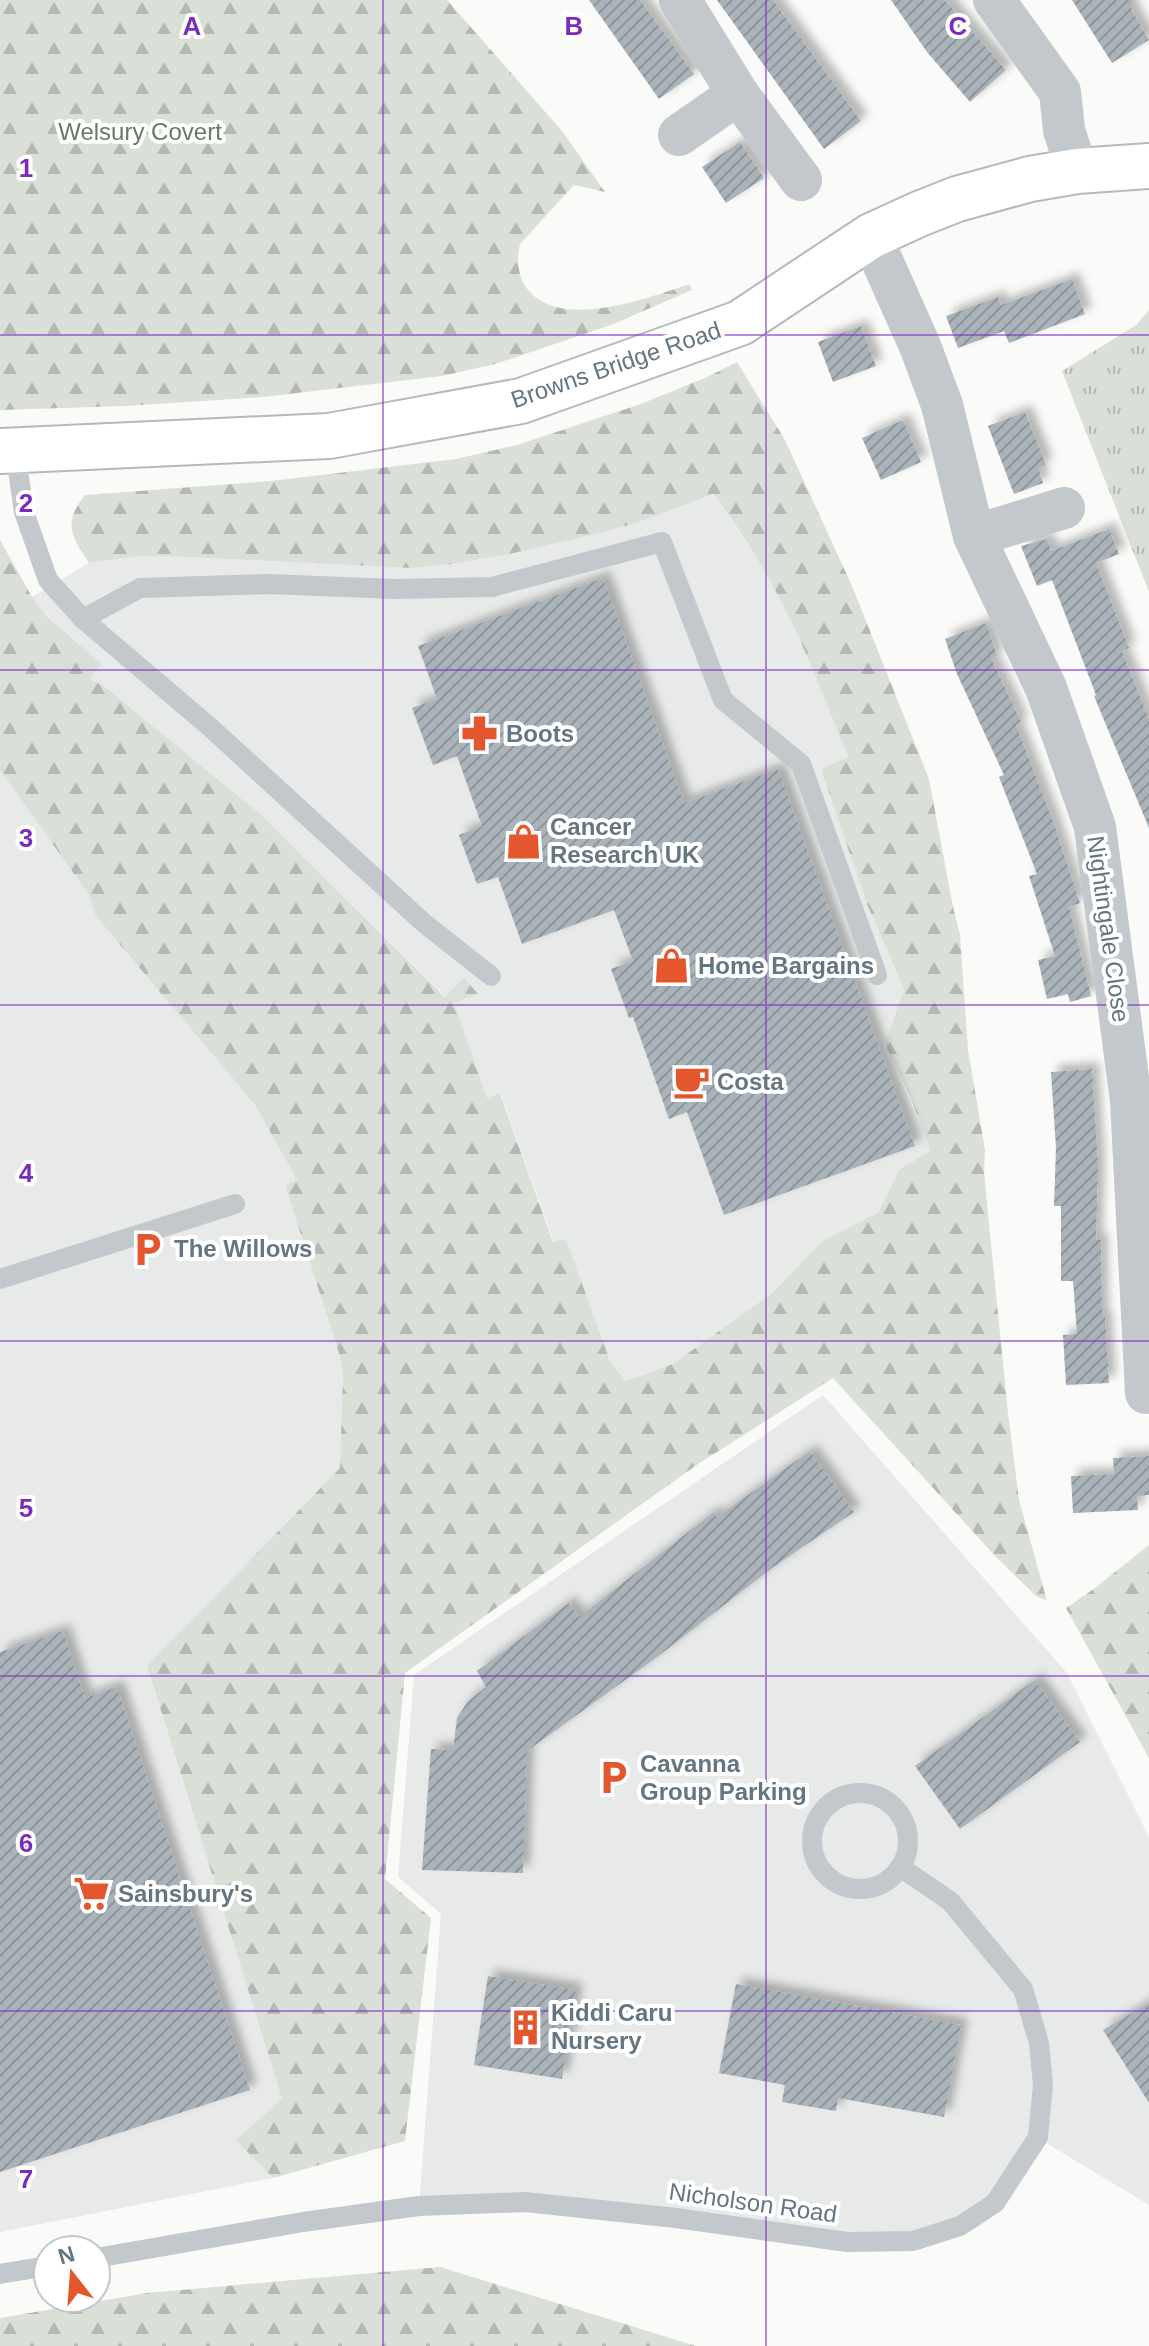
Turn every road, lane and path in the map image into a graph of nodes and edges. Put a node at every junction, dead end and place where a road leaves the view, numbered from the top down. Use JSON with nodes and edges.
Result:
{"nodes":[{"id":1,"x":680,"y":0,"type":"edge"},
{"id":2,"x":994,"y":0,"type":"edge"},
{"id":3,"x":738,"y":94,"type":"junction"},
{"id":4,"x":679,"y":135,"type":"dead end"},
{"id":5,"x":1149,"y":166,"type":"edge"},
{"id":6,"x":1077,"y":171,"type":"junction"},
{"id":7,"x":801,"y":180,"type":"dead end"},
{"id":8,"x":871,"y":236,"type":"junction"},
{"id":9,"x":8,"y":450,"type":"edge"},
{"id":10,"x":1064,"y":508,"type":"dead end"},
{"id":11,"x":974,"y":536,"type":"junction"},
{"id":12,"x":83,"y":619,"type":"junction"},
{"id":13,"x":877,"y":975,"type":"dead end"},
{"id":14,"x":491,"y":976,"type":"dead end"},
{"id":15,"x":235,"y":1204,"type":"dead end"},
{"id":16,"x":0,"y":1279,"type":"edge"},
{"id":17,"x":1146,"y":1346,"type":"edge"},
{"id":18,"x":1146,"y":1393,"type":"dead end"},
{"id":19,"x":900,"y":1867,"type":"junction"},
{"id":20,"x":112,"y":2255,"type":"edge"},
{"id":21,"x":32,"y":2269,"type":"edge"},
{"id":22,"x":0,"y":2274,"type":"edge"}],
"edges":[{"from":1,"to":3,"type":"street"},
{"from":2,"to":6,"type":"street"},
{"from":3,"to":4,"type":"street"},
{"from":3,"to":7,"type":"street"},
{"from":5,"to":6,"type":"street","name":"Browns Bridge Road"},
{"from":6,"to":8,"type":"street","name":"Browns Bridge Road"},
{"from":8,"to":9,"type":"street","name":"Browns Bridge Road"},
{"from":8,"to":11,"type":"street","name":"Nightingale Close"},
{"from":9,"to":12,"type":"lane"},
{"from":10,"to":11,"type":"street"},
{"from":11,"to":17,"type":"street","name":"Nightingale Close"},
{"from":12,"to":13,"type":"lane"},
{"from":12,"to":14,"type":"lane"},
{"from":15,"to":16,"type":"lane"},
{"from":17,"to":18,"type":"street","name":"Nightingale Close"},
{"from":19,"to":19,"type":"lane"},
{"from":19,"to":20,"type":"lane","name":"Nicholson Road"},
{"from":21,"to":22,"type":"lane"}]}
